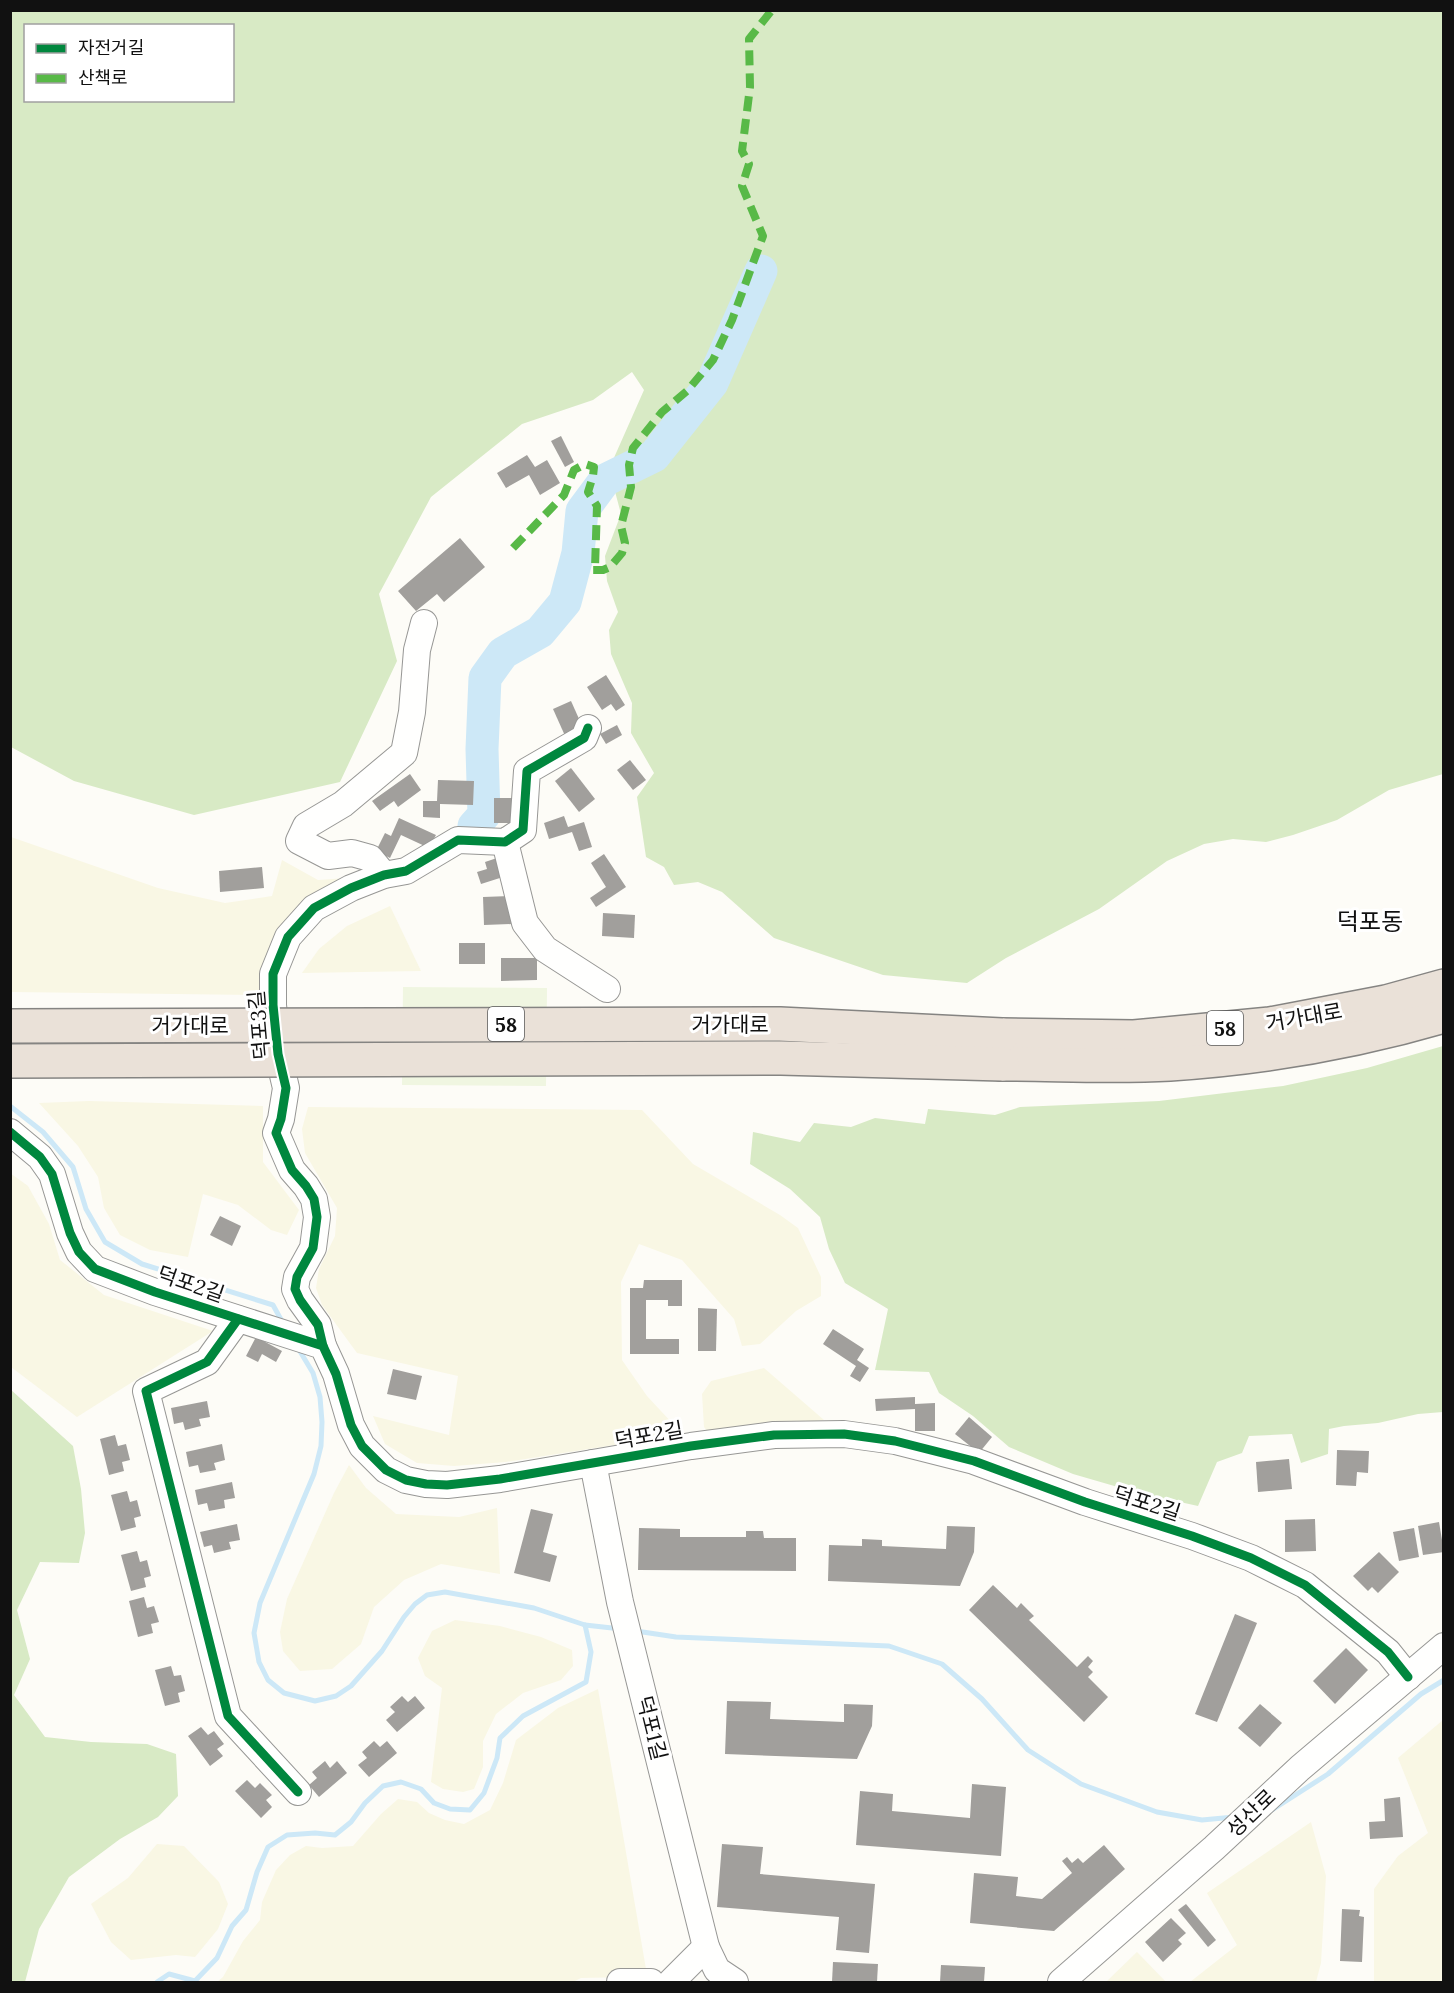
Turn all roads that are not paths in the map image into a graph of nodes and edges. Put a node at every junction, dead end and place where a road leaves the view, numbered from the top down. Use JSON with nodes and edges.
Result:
{"nodes":[{"id":1,"x":424,"y":623,"type":"dead end"},
{"id":2,"x":588,"y":728,"type":"dead end"},
{"id":3,"x":505,"y":842,"type":"junction"},
{"id":4,"x":384,"y":875,"type":"junction"},
{"id":5,"x":1443,"y":986,"type":"edge"},
{"id":6,"x":607,"y":989,"type":"dead end"},
{"id":7,"x":1443,"y":1016,"type":"edge"},
{"id":8,"x":10,"y":1026,"type":"edge"},
{"id":9,"x":1002,"y":1050,"type":"junction"},
{"id":10,"x":10,"y":1061,"type":"edge"},
{"id":11,"x":10,"y":1132,"type":"edge"},
{"id":12,"x":238,"y":1319,"type":"junction"},
{"id":13,"x":300,"y":1339,"type":"junction"},
{"id":14,"x":593,"y":1463,"type":"junction"},
{"id":15,"x":1443,"y":1646,"type":"edge"},
{"id":16,"x":1408,"y":1677,"type":"junction"},
{"id":17,"x":298,"y":1792,"type":"dead end"},
{"id":18,"x":706,"y":1947,"type":"junction"},
{"id":19,"x":620,"y":1983,"type":"edge"},
{"id":20,"x":651,"y":1983,"type":"edge"},
{"id":21,"x":670,"y":1983,"type":"edge"},
{"id":22,"x":735,"y":1983,"type":"edge"},
{"id":23,"x":1061,"y":1983,"type":"edge"}],
"edges":[{"from":1,"to":4,"type":"street"},
{"from":2,"to":3,"type":"street"},
{"from":3,"to":4,"type":"street","name":"덕포3길"},
{"from":3,"to":6,"type":"street"},
{"from":4,"to":13,"type":"street","name":"덕포3길"},
{"from":5,"to":9,"type":"highway","name":"거가대로","number":"58"},
{"from":7,"to":9,"type":"highway","name":"거가대로","number":"58"},
{"from":8,"to":9,"type":"highway","name":"거가대로","number":"58","bridge":true},
{"from":9,"to":10,"type":"highway","name":"거가대로","number":"58","bridge":true},
{"from":11,"to":12,"type":"street","name":"덕포2길"},
{"from":12,"to":13,"type":"street","name":"덕포2길"},
{"from":12,"to":17,"type":"street"},
{"from":13,"to":14,"type":"street","name":"덕포2길"},
{"from":14,"to":16,"type":"street","name":"덕포2길"},
{"from":14,"to":18,"type":"street","name":"덕포1길"},
{"from":15,"to":16,"type":"street","name":"성산로"},
{"from":16,"to":23,"type":"street","name":"성산로"},
{"from":18,"to":21,"type":"street"},
{"from":18,"to":22,"type":"street","name":"덕포1길"},
{"from":19,"to":20,"type":"street"}]}
